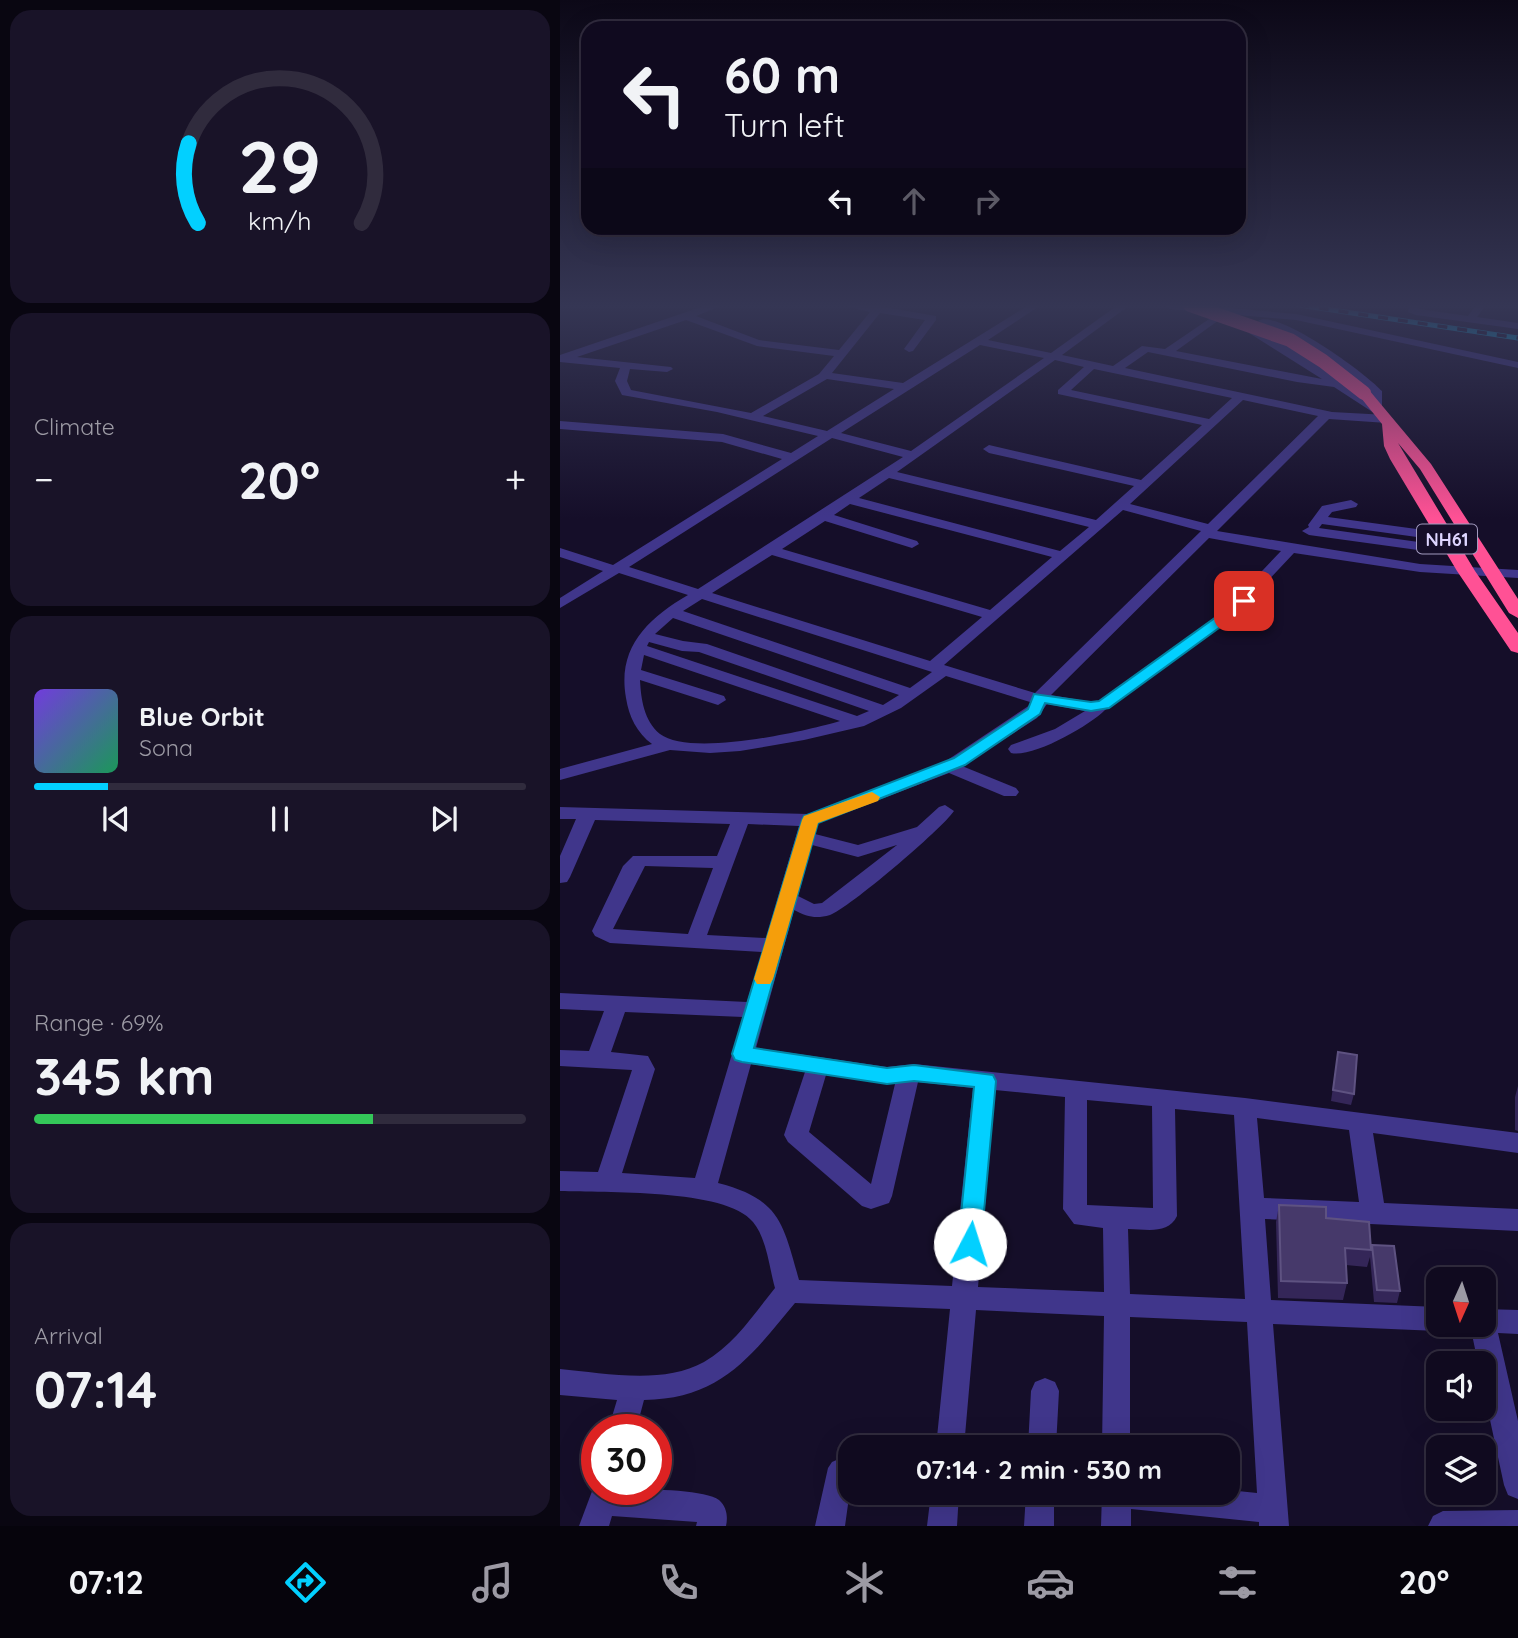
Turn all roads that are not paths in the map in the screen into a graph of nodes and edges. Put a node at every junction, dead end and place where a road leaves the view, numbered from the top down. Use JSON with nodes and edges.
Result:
{"nodes":[{"id":1,"x":623,"y":376,"type":"edge"},
{"id":2,"x":824,"y":376,"type":"edge"},
{"id":3,"x":834,"y":376,"type":"edge"},
{"id":4,"x":922,"y":376,"type":"edge"},
{"id":5,"x":1024,"y":376,"type":"edge"},
{"id":6,"x":1080,"y":376,"type":"edge"},
{"id":7,"x":1145,"y":376,"type":"edge"},
{"id":8,"x":1284,"y":376,"type":"edge"},
{"id":9,"x":1326,"y":376,"type":"edge"},
{"id":10,"x":1343,"y":376,"type":"edge"},
{"id":11,"x":1359,"y":376,"type":"edge"},
{"id":12,"x":1336,"y":384,"type":"junction"},
{"id":13,"x":905,"y":387,"type":"junction"},
{"id":14,"x":1241,"y":396,"type":"junction"},
{"id":15,"x":1330,"y":415,"type":"junction"},
{"id":16,"x":752,"y":417,"type":"junction"},
{"id":17,"x":1385,"y":418,"type":"junction"},
{"id":18,"x":1212,"y":423,"type":"junction"},
{"id":19,"x":560,"y":425,"type":"edge"},
{"id":20,"x":829,"y":435,"type":"junction"},
{"id":21,"x":989,"y":449,"type":"dead end"},
{"id":22,"x":911,"y":455,"type":"junction"},
{"id":23,"x":793,"y":458,"type":"junction"},
{"id":24,"x":885,"y":473,"type":"junction"},
{"id":25,"x":1143,"y":484,"type":"junction"},
{"id":26,"x":848,"y":499,"type":"junction"},
{"id":27,"x":1351,"y":504,"type":"dead end"},
{"id":28,"x":1120,"y":505,"type":"junction"},
{"id":29,"x":824,"y":516,"type":"junction"},
{"id":30,"x":1099,"y":525,"type":"junction"},
{"id":31,"x":1315,"y":525,"type":"junction"},
{"id":32,"x":1209,"y":531,"type":"junction"},
{"id":33,"x":912,"y":544,"type":"dead end"},
{"id":34,"x":1450,"y":544,"type":"junction"},
{"id":35,"x":770,"y":550,"type":"junction"},
{"id":36,"x":1293,"y":550,"type":"junction"},
{"id":37,"x":560,"y":552,"type":"edge"},
{"id":38,"x":1064,"y":556,"type":"junction"},
{"id":39,"x":615,"y":569,"type":"junction"},
{"id":40,"x":1489,"y":570,"type":"junction"},
{"id":41,"x":1466,"y":571,"type":"junction"},
{"id":42,"x":1518,"y":573,"type":"edge"},
{"id":43,"x":701,"y":594,"type":"junction"},
{"id":44,"x":560,"y":604,"type":"edge"},
{"id":45,"x":671,"y":612,"type":"junction"},
{"id":46,"x":1518,"y":613,"type":"edge"},
{"id":47,"x":992,"y":615,"type":"junction"},
{"id":48,"x":641,"y":642,"type":"junction"},
{"id":49,"x":1518,"y":647,"type":"edge"},
{"id":50,"x":938,"y":668,"type":"junction"},
{"id":51,"x":632,"y":672,"type":"junction"},
{"id":52,"x":912,"y":694,"type":"junction"},
{"id":53,"x":1039,"y":698,"type":"junction"},
{"id":54,"x":718,"y":700,"type":"dead end"},
{"id":55,"x":1099,"y":706,"type":"junction"},
{"id":56,"x":884,"y":711,"type":"junction"},
{"id":57,"x":858,"y":722,"type":"junction"},
{"id":58,"x":668,"y":745,"type":"junction"},
{"id":59,"x":1017,"y":749,"type":"dead end"},
{"id":60,"x":949,"y":767,"type":"junction"},
{"id":61,"x":560,"y":775,"type":"edge"},
{"id":62,"x":1010,"y":792,"type":"dead end"},
{"id":63,"x":945,"y":811,"type":"dead end"},
{"id":64,"x":560,"y":813,"type":"edge"},
{"id":65,"x":588,"y":814,"type":"junction"},
{"id":66,"x":741,"y":818,"type":"junction"},
{"id":67,"x":808,"y":828,"type":"junction"},
{"id":68,"x":923,"y":831,"type":"junction"},
{"id":69,"x":724,"y":862,"type":"junction"},
{"id":70,"x":560,"y":877,"type":"edge"},
{"id":71,"x":787,"y":899,"type":"junction"},
{"id":72,"x":695,"y":941,"type":"junction"},
{"id":73,"x":773,"y":946,"type":"junction"},
{"id":74,"x":560,"y":1001,"type":"edge"},
{"id":75,"x":617,"y":1004,"type":"junction"},
{"id":76,"x":754,"y":1010,"type":"junction"},
{"id":77,"x":742,"y":1054,"type":"junction"},
{"id":78,"x":560,"y":1058,"type":"edge"},
{"id":79,"x":597,"y":1059,"type":"junction"},
{"id":80,"x":818,"y":1066,"type":"junction"},
{"id":81,"x":909,"y":1073,"type":"junction"},
{"id":82,"x":985,"y":1081,"type":"junction"},
{"id":83,"x":1076,"y":1090,"type":"junction"},
{"id":84,"x":1163,"y":1099,"type":"junction"},
{"id":85,"x":1245,"y":1107,"type":"junction"},
{"id":86,"x":1360,"y":1122,"type":"junction"},
{"id":87,"x":1518,"y":1143,"type":"edge"},
{"id":88,"x":560,"y":1181,"type":"edge"},
{"id":89,"x":606,"y":1184,"type":"junction"},
{"id":90,"x":704,"y":1189,"type":"junction"},
{"id":91,"x":1252,"y":1208,"type":"junction"},
{"id":92,"x":1373,"y":1213,"type":"junction"},
{"id":93,"x":1115,"y":1218,"type":"junction"},
{"id":94,"x":1518,"y":1220,"type":"edge"},
{"id":95,"x":789,"y":1291,"type":"junction"},
{"id":96,"x":964,"y":1298,"type":"junction"},
{"id":97,"x":1118,"y":1305,"type":"junction"},
{"id":98,"x":1259,"y":1311,"type":"junction"},
{"id":99,"x":1426,"y":1318,"type":"edge"},
{"id":100,"x":1518,"y":1322,"type":"edge"},
{"id":101,"x":1496,"y":1323,"type":"edge"},
{"id":102,"x":1486,"y":1337,"type":"edge"},
{"id":103,"x":560,"y":1382,"type":"edge"},
{"id":104,"x":634,"y":1388,"type":"junction"},
{"id":105,"x":1045,"y":1391,"type":"dead end"},
{"id":106,"x":627,"y":1414,"type":"edge"},
{"id":107,"x":951,"y":1435,"type":"edge"},
{"id":108,"x":1043,"y":1435,"type":"edge"},
{"id":109,"x":1116,"y":1435,"type":"edge"},
{"id":110,"x":838,"y":1478,"type":"edge"},
{"id":111,"x":1518,"y":1485,"type":"edge"},
{"id":112,"x":944,"y":1505,"type":"edge"},
{"id":113,"x":1040,"y":1505,"type":"edge"},
{"id":114,"x":1117,"y":1505,"type":"edge"},
{"id":115,"x":1196,"y":1505,"type":"edge"},
{"id":116,"x":600,"y":1506,"type":"edge"},
{"id":117,"x":1274,"y":1517,"type":"edge"},
{"id":118,"x":1518,"y":1525,"type":"edge"},
{"id":119,"x":711,"y":1526,"type":"edge"},
{"id":120,"x":830,"y":1526,"type":"edge"},
{"id":121,"x":942,"y":1526,"type":"edge"},
{"id":122,"x":1039,"y":1526,"type":"edge"},
{"id":123,"x":1116,"y":1526,"type":"edge"},
{"id":124,"x":1443,"y":1526,"type":"edge"}],
"edges":[{"from":1,"to":16,"type":"street"},
{"from":2,"to":16,"type":"street"},
{"from":3,"to":13,"type":"street"},
{"from":4,"to":13,"type":"street"},
{"from":5,"to":22,"type":"street"},
{"from":6,"to":18,"type":"street"},
{"from":7,"to":14,"type":"street"},
{"from":8,"to":12,"type":"street"},
{"from":9,"to":12,"type":"street"},
{"from":10,"to":17,"type":"highway","number":"NH61","bridge":true},
{"from":11,"to":17,"type":"street"},
{"from":12,"to":17,"type":"street"},
{"from":13,"to":20,"type":"street"},
{"from":14,"to":15,"type":"street"},
{"from":14,"to":18,"type":"street"},
{"from":15,"to":17,"type":"street"},
{"from":15,"to":32,"type":"street"},
{"from":16,"to":20,"type":"street"},
{"from":17,"to":34,"type":"highway","number":"NH61"},
{"from":17,"to":40,"type":"highway","number":"NH61"},
{"from":18,"to":25,"type":"street"},
{"from":19,"to":23,"type":"street"},
{"from":20,"to":22,"type":"street"},
{"from":20,"to":23,"type":"street"},
{"from":21,"to":25,"type":"street"},
{"from":22,"to":24,"type":"street"},
{"from":23,"to":39,"type":"street"},
{"from":24,"to":26,"type":"street"},
{"from":24,"to":30,"type":"street"},
{"from":25,"to":28,"type":"street"},
{"from":26,"to":29,"type":"street"},
{"from":26,"to":38,"type":"street"},
{"from":27,"to":31,"type":"street"},
{"from":28,"to":30,"type":"street"},
{"from":28,"to":32,"type":"street"},
{"from":29,"to":33,"type":"street"},
{"from":29,"to":35,"type":"street"},
{"from":30,"to":38,"type":"street"},
{"from":31,"to":34,"type":"street"},
{"from":31,"to":36,"type":"street"},
{"from":32,"to":36,"type":"street"},
{"from":32,"to":53,"type":"street"},
{"from":34,"to":41,"type":"highway","number":"NH61"},
{"from":35,"to":43,"type":"street"},
{"from":35,"to":47,"type":"street"},
{"from":36,"to":41,"type":"street"},
{"from":36,"to":55,"type":"street"},
{"from":37,"to":39,"type":"street"},
{"from":38,"to":47,"type":"street"},
{"from":39,"to":43,"type":"street"},
{"from":39,"to":44,"type":"street"},
{"from":40,"to":41,"type":"street"},
{"from":40,"to":42,"type":"street"},
{"from":40,"to":46,"type":"highway","number":"NH61"},
{"from":41,"to":49,"type":"highway","number":"NH61"},
{"from":43,"to":45,"type":"street"},
{"from":43,"to":50,"type":"street"},
{"from":45,"to":48,"type":"street"},
{"from":45,"to":52,"type":"street"},
{"from":47,"to":50,"type":"street"},
{"from":48,"to":51,"type":"street"},
{"from":48,"to":56,"type":"street"},
{"from":48,"to":57,"type":"street"},
{"from":50,"to":52,"type":"street"},
{"from":50,"to":53,"type":"street"},
{"from":51,"to":54,"type":"street"},
{"from":51,"to":58,"type":"street"},
{"from":52,"to":56,"type":"street"},
{"from":53,"to":55,"type":"street"},
{"from":53,"to":60,"type":"street"},
{"from":55,"to":59,"type":"street"},
{"from":56,"to":57,"type":"street"},
{"from":57,"to":58,"type":"street"},
{"from":58,"to":61,"type":"street"},
{"from":60,"to":62,"type":"street"},
{"from":60,"to":67,"type":"street"},
{"from":63,"to":68,"type":"street"},
{"from":64,"to":65,"type":"street"},
{"from":65,"to":66,"type":"street"},
{"from":65,"to":70,"type":"street"},
{"from":66,"to":67,"type":"street"},
{"from":66,"to":69,"type":"street"},
{"from":67,"to":68,"type":"street"},
{"from":67,"to":71,"type":"street"},
{"from":68,"to":71,"type":"street"},
{"from":69,"to":72,"type":"street"},
{"from":69,"to":72,"type":"street"},
{"from":71,"to":73,"type":"street"},
{"from":72,"to":73,"type":"street"},
{"from":73,"to":76,"type":"street"},
{"from":74,"to":75,"type":"street"},
{"from":75,"to":76,"type":"street"},
{"from":75,"to":79,"type":"street"},
{"from":76,"to":77,"type":"street"},
{"from":77,"to":80,"type":"street"},
{"from":77,"to":90,"type":"street"},
{"from":78,"to":79,"type":"street"},
{"from":79,"to":89,"type":"street"},
{"from":80,"to":81,"type":"street"},
{"from":80,"to":81,"type":"street"},
{"from":81,"to":82,"type":"street"},
{"from":82,"to":83,"type":"street"},
{"from":82,"to":96,"type":"street"},
{"from":83,"to":84,"type":"street"},
{"from":83,"to":93,"type":"street"},
{"from":84,"to":85,"type":"street"},
{"from":84,"to":93,"type":"street"},
{"from":85,"to":86,"type":"street"},
{"from":85,"to":91,"type":"street"},
{"from":86,"to":87,"type":"street"},
{"from":86,"to":92,"type":"street"},
{"from":88,"to":89,"type":"street"},
{"from":89,"to":90,"type":"street"},
{"from":90,"to":95,"type":"street"},
{"from":91,"to":92,"type":"street"},
{"from":91,"to":98,"type":"street"},
{"from":92,"to":94,"type":"street"},
{"from":93,"to":97,"type":"street"},
{"from":95,"to":96,"type":"street"},
{"from":95,"to":104,"type":"street"},
{"from":96,"to":97,"type":"street"},
{"from":96,"to":107,"type":"street"},
{"from":97,"to":98,"type":"street"},
{"from":97,"to":109,"type":"street"},
{"from":98,"to":99,"type":"street"},
{"from":98,"to":117,"type":"street"},
{"from":100,"to":101,"type":"street"},
{"from":102,"to":111,"type":"street"},
{"from":103,"to":104,"type":"street"},
{"from":104,"to":106,"type":"street"},
{"from":105,"to":108,"type":"street"},
{"from":110,"to":120,"type":"street"},
{"from":112,"to":121,"type":"street"},
{"from":113,"to":122,"type":"street"},
{"from":114,"to":123,"type":"street"},
{"from":115,"to":117,"type":"street"},
{"from":116,"to":119,"type":"street"},
{"from":118,"to":124,"type":"street"}]}
